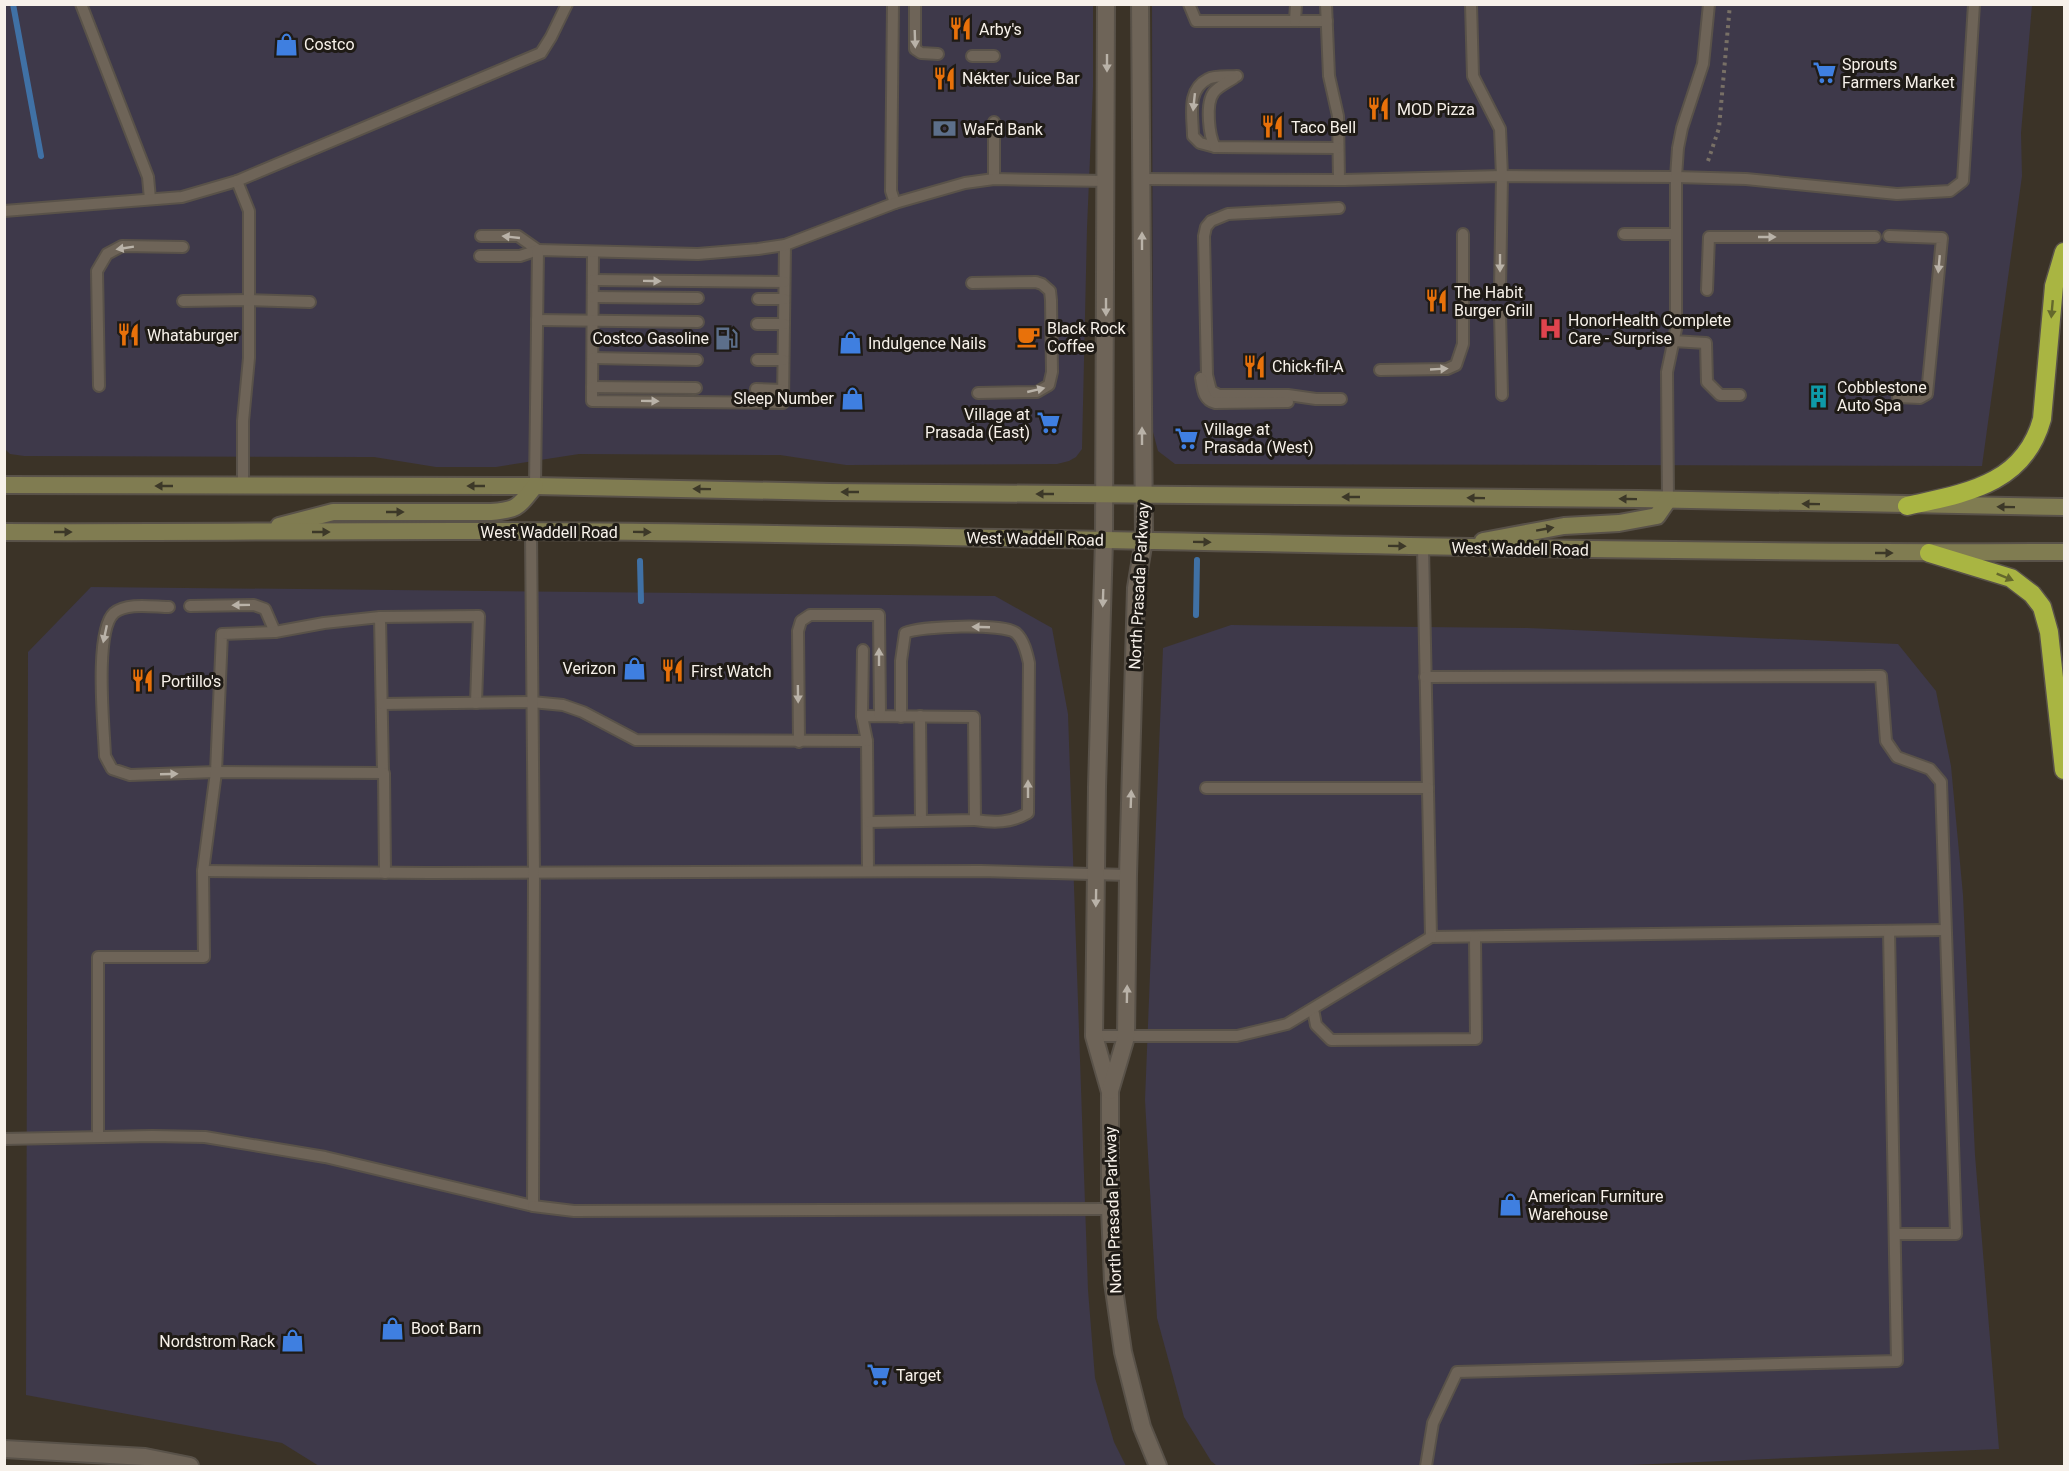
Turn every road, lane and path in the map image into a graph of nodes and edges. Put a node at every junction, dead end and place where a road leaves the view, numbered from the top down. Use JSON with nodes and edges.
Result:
{"nodes":[{"id":1,"x":81,"y":4,"type":"edge"},
{"id":2,"x":567,"y":4,"type":"edge"},
{"id":3,"x":893,"y":4,"type":"edge"},
{"id":4,"x":915,"y":4,"type":"edge"},
{"id":5,"x":1106,"y":4,"type":"edge"},
{"id":6,"x":1189,"y":4,"type":"edge"},
{"id":7,"x":1296,"y":4,"type":"edge"},
{"id":8,"x":1326,"y":4,"type":"edge"},
{"id":9,"x":1471,"y":4,"type":"edge"},
{"id":10,"x":1709,"y":4,"type":"edge"},
{"id":11,"x":1730,"y":4,"type":"edge"},
{"id":12,"x":1974,"y":4,"type":"edge"},
{"id":13,"x":1140,"y":5,"type":"edge"},
{"id":14,"x":1295,"y":21,"type":"junction"},
{"id":15,"x":1327,"y":21,"type":"junction"},
{"id":16,"x":938,"y":54,"type":"dead end"},
{"id":17,"x":972,"y":56,"type":"dead end"},
{"id":18,"x":994,"y":56,"type":"dead end"},
{"id":19,"x":994,"y":122,"type":"dead end"},
{"id":20,"x":1215,"y":147,"type":"junction"},
{"id":21,"x":1338,"y":148,"type":"junction"},
{"id":22,"x":1708,"y":161,"type":"dead end"},
{"id":23,"x":1502,"y":176,"type":"junction"},
{"id":24,"x":1676,"y":177,"type":"junction"},
{"id":25,"x":994,"y":179,"type":"junction"},
{"id":26,"x":1141,"y":179,"type":"junction"},
{"id":27,"x":1339,"y":180,"type":"junction"},
{"id":28,"x":237,"y":181,"type":"junction"},
{"id":29,"x":1106,"y":181,"type":"junction"},
{"id":30,"x":150,"y":199,"type":"junction"},
{"id":31,"x":895,"y":203,"type":"junction"},
{"id":32,"x":1339,"y":208,"type":"dead end"},
{"id":33,"x":4,"y":211,"type":"edge"},
{"id":34,"x":1463,"y":234,"type":"dead end"},
{"id":35,"x":1624,"y":234,"type":"dead end"},
{"id":36,"x":1676,"y":234,"type":"junction"},
{"id":37,"x":481,"y":236,"type":"dead end"},
{"id":38,"x":1888,"y":236,"type":"dead end"},
{"id":39,"x":1875,"y":237,"type":"dead end"},
{"id":40,"x":785,"y":245,"type":"junction"},
{"id":41,"x":183,"y":247,"type":"dead end"},
{"id":42,"x":538,"y":250,"type":"junction"},
{"id":43,"x":592,"y":252,"type":"junction"},
{"id":44,"x":2064,"y":252,"type":"edge"},
{"id":45,"x":480,"y":256,"type":"dead end"},
{"id":46,"x":593,"y":280,"type":"junction"},
{"id":47,"x":784,"y":282,"type":"junction"},
{"id":48,"x":972,"y":283,"type":"dead end"},
{"id":49,"x":1500,"y":290,"type":"dead end"},
{"id":50,"x":1707,"y":290,"type":"dead end"},
{"id":51,"x":593,"y":297,"type":"junction"},
{"id":52,"x":698,"y":298,"type":"dead end"},
{"id":53,"x":758,"y":299,"type":"dead end"},
{"id":54,"x":784,"y":299,"type":"junction"},
{"id":55,"x":249,"y":300,"type":"junction"},
{"id":56,"x":183,"y":301,"type":"dead end"},
{"id":57,"x":310,"y":302,"type":"dead end"},
{"id":58,"x":1500,"y":313,"type":"dead end"},
{"id":59,"x":537,"y":320,"type":"junction"},
{"id":60,"x":593,"y":320,"type":"junction"},
{"id":61,"x":698,"y":322,"type":"dead end"},
{"id":62,"x":757,"y":324,"type":"dead end"},
{"id":63,"x":784,"y":324,"type":"junction"},
{"id":64,"x":1673,"y":341,"type":"junction"},
{"id":65,"x":592,"y":358,"type":"junction"},
{"id":66,"x":697,"y":360,"type":"dead end"},
{"id":67,"x":757,"y":360,"type":"dead end"},
{"id":68,"x":783,"y":360,"type":"junction"},
{"id":69,"x":1380,"y":370,"type":"dead end"},
{"id":70,"x":99,"y":386,"type":"dead end"},
{"id":71,"x":592,"y":387,"type":"junction"},
{"id":72,"x":696,"y":388,"type":"dead end"},
{"id":73,"x":756,"y":389,"type":"dead end"},
{"id":74,"x":783,"y":390,"type":"junction"},
{"id":75,"x":978,"y":393,"type":"dead end"},
{"id":76,"x":1502,"y":395,"type":"dead end"},
{"id":77,"x":1740,"y":395,"type":"dead end"},
{"id":78,"x":1898,"y":397,"type":"dead end"},
{"id":79,"x":1341,"y":399,"type":"dead end"},
{"id":80,"x":4,"y":485,"type":"edge"},
{"id":81,"x":535,"y":486,"type":"junction"},
{"id":82,"x":243,"y":487,"type":"junction"},
{"id":83,"x":1104,"y":494,"type":"junction"},
{"id":84,"x":1144,"y":495,"type":"junction"},
{"id":85,"x":1668,"y":500,"type":"junction"},
{"id":86,"x":1907,"y":506,"type":"junction"},
{"id":87,"x":2064,"y":507,"type":"edge"},
{"id":88,"x":4,"y":532,"type":"edge"},
{"id":89,"x":255,"y":532,"type":"junction"},
{"id":90,"x":531,"y":532,"type":"junction"},
{"id":91,"x":1104,"y":540,"type":"junction"},
{"id":92,"x":1144,"y":540,"type":"junction"},
{"id":93,"x":1423,"y":547,"type":"junction"},
{"id":94,"x":1446,"y":548,"type":"junction"},
{"id":95,"x":2064,"y":552,"type":"edge"},
{"id":96,"x":1929,"y":553,"type":"junction"},
{"id":97,"x":190,"y":606,"type":"dead end"},
{"id":98,"x":169,"y":607,"type":"dead end"},
{"id":99,"x":380,"y":617,"type":"junction"},
{"id":100,"x":275,"y":632,"type":"junction"},
{"id":101,"x":862,"y":650,"type":"dead end"},
{"id":102,"x":1425,"y":677,"type":"junction"},
{"id":103,"x":532,"y":702,"type":"junction"},
{"id":104,"x":476,"y":703,"type":"junction"},
{"id":105,"x":382,"y":704,"type":"junction"},
{"id":106,"x":862,"y":716,"type":"junction"},
{"id":107,"x":880,"y":716,"type":"junction"},
{"id":108,"x":920,"y":716,"type":"junction"},
{"id":109,"x":901,"y":717,"type":"junction"},
{"id":110,"x":867,"y":741,"type":"junction"},
{"id":111,"x":799,"y":742,"type":"junction"},
{"id":112,"x":2064,"y":743,"type":"edge"},
{"id":113,"x":2064,"y":770,"type":"edge"},
{"id":114,"x":216,"y":772,"type":"junction"},
{"id":115,"x":382,"y":773,"type":"junction"},
{"id":116,"x":1206,"y":788,"type":"dead end"},
{"id":117,"x":1428,"y":788,"type":"junction"},
{"id":118,"x":975,"y":820,"type":"junction"},
{"id":119,"x":921,"y":821,"type":"junction"},
{"id":120,"x":869,"y":822,"type":"junction"},
{"id":121,"x":203,"y":870,"type":"junction"},
{"id":122,"x":868,"y":871,"type":"junction"},
{"id":123,"x":385,"y":873,"type":"junction"},
{"id":124,"x":534,"y":873,"type":"junction"},
{"id":125,"x":1097,"y":873,"type":"junction"},
{"id":126,"x":1128,"y":875,"type":"junction"},
{"id":127,"x":1945,"y":930,"type":"junction"},
{"id":128,"x":1889,"y":931,"type":"junction"},
{"id":129,"x":1431,"y":937,"type":"junction"},
{"id":130,"x":1475,"y":937,"type":"junction"},
{"id":131,"x":1313,"y":1009,"type":"junction"},
{"id":132,"x":1094,"y":1036,"type":"junction"},
{"id":133,"x":1126,"y":1037,"type":"junction"},
{"id":134,"x":1110,"y":1092,"type":"junction"},
{"id":135,"x":98,"y":1137,"type":"junction"},
{"id":136,"x":4,"y":1139,"type":"edge"},
{"id":137,"x":533,"y":1206,"type":"junction"},
{"id":138,"x":1110,"y":1209,"type":"junction"},
{"id":139,"x":1896,"y":1234,"type":"junction"},
{"id":140,"x":4,"y":1449,"type":"edge"},
{"id":141,"x":190,"y":1467,"type":"edge"},
{"id":142,"x":1158,"y":1467,"type":"edge"},
{"id":143,"x":1425,"y":1467,"type":"edge"}],
"edges":[{"from":1,"to":30,"type":"lane"},
{"from":2,"to":28,"type":"lane"},
{"from":3,"to":31,"type":"lane"},
{"from":4,"to":16,"type":"lane","one_way":true},
{"from":5,"to":29,"type":"street","name":"North Prasada Parkway","one_way":true},
{"from":6,"to":14,"type":"lane"},
{"from":7,"to":14,"type":"lane"},
{"from":8,"to":15,"type":"lane"},
{"from":9,"to":23,"type":"lane"},
{"from":10,"to":24,"type":"lane"},
{"from":11,"to":22,"type":"path"},
{"from":12,"to":24,"type":"lane"},
{"from":13,"to":26,"type":"street","name":"North Prasada Parkway"},
{"from":14,"to":15,"type":"lane"},
{"from":15,"to":21,"type":"lane"},
{"from":17,"to":18,"type":"lane"},
{"from":19,"to":25,"type":"lane"},
{"from":20,"to":20,"type":"lane","one_way":true},
{"from":20,"to":21,"type":"lane"},
{"from":21,"to":27,"type":"lane"},
{"from":23,"to":24,"type":"lane"},
{"from":23,"to":27,"type":"lane"},
{"from":23,"to":49,"type":"lane","one_way":true},
{"from":24,"to":36,"type":"lane"},
{"from":25,"to":29,"type":"lane"},
{"from":25,"to":31,"type":"lane"},
{"from":26,"to":27,"type":"lane"},
{"from":84,"to":26,"type":"street","name":"North Prasada Parkway","one_way":true},
{"from":28,"to":30,"type":"lane"},
{"from":28,"to":55,"type":"lane"},
{"from":29,"to":83,"type":"street","name":"North Prasada Parkway","one_way":true},
{"from":30,"to":33,"type":"lane"},
{"from":31,"to":40,"type":"lane"},
{"from":32,"to":79,"type":"lane"},
{"from":69,"to":34,"type":"lane","one_way":true},
{"from":35,"to":36,"type":"lane"},
{"from":36,"to":64,"type":"lane"},
{"from":42,"to":37,"type":"lane","one_way":true},
{"from":38,"to":78,"type":"lane","one_way":true},
{"from":50,"to":39,"type":"lane","one_way":true},
{"from":40,"to":43,"type":"lane"},
{"from":40,"to":47,"type":"lane"},
{"from":41,"to":70,"type":"lane","one_way":true},
{"from":42,"to":43,"type":"lane"},
{"from":42,"to":45,"type":"lane"},
{"from":42,"to":59,"type":"lane"},
{"from":43,"to":46,"type":"lane"},
{"from":44,"to":86,"type":"highway","one_way":true},
{"from":46,"to":47,"type":"lane","one_way":true},
{"from":46,"to":51,"type":"lane"},
{"from":47,"to":54,"type":"lane"},
{"from":75,"to":48,"type":"lane","one_way":true},
{"from":51,"to":52,"type":"lane"},
{"from":51,"to":60,"type":"lane"},
{"from":53,"to":54,"type":"lane"},
{"from":54,"to":63,"type":"lane"},
{"from":55,"to":56,"type":"lane"},
{"from":55,"to":57,"type":"lane"},
{"from":55,"to":82,"type":"lane"},
{"from":58,"to":76,"type":"lane"},
{"from":59,"to":60,"type":"lane"},
{"from":59,"to":81,"type":"lane"},
{"from":60,"to":61,"type":"lane"},
{"from":60,"to":65,"type":"lane"},
{"from":62,"to":63,"type":"lane"},
{"from":63,"to":68,"type":"lane"},
{"from":64,"to":77,"type":"lane"},
{"from":64,"to":85,"type":"lane"},
{"from":65,"to":66,"type":"lane"},
{"from":65,"to":71,"type":"lane"},
{"from":67,"to":68,"type":"lane"},
{"from":68,"to":74,"type":"lane"},
{"from":71,"to":72,"type":"lane"},
{"from":71,"to":74,"type":"lane","one_way":true},
{"from":73,"to":74,"type":"lane"},
{"from":82,"to":80,"type":"main road","one_way":true},
{"from":81,"to":82,"type":"main road","one_way":true},
{"from":83,"to":81,"type":"main road","one_way":true},
{"from":89,"to":81,"type":"main road","one_way":true},
{"from":83,"to":84,"type":"main road"},
{"from":83,"to":91,"type":"street","name":"North Prasada Parkway"},
{"from":85,"to":84,"type":"main road","one_way":true},
{"from":84,"to":92,"type":"street","name":"North Prasada Parkway"},
{"from":86,"to":85,"type":"main road","one_way":true},
{"from":94,"to":85,"type":"main road","one_way":true},
{"from":87,"to":86,"type":"main road","one_way":true},
{"from":88,"to":89,"type":"main road","name":"West Waddell Road","one_way":true},
{"from":89,"to":90,"type":"main road","name":"West Waddell Road","one_way":true},
{"from":90,"to":91,"type":"main road","name":"West Waddell Road","one_way":true},
{"from":90,"to":103,"type":"lane"},
{"from":91,"to":92,"type":"main road","name":"West Waddell Road"},
{"from":91,"to":125,"type":"street","name":"North Prasada Parkway","one_way":true},
{"from":92,"to":93,"type":"main road","name":"West Waddell Road","one_way":true},
{"from":126,"to":92,"type":"street","name":"North Prasada Parkway","one_way":true},
{"from":93,"to":94,"type":"main road","name":"West Waddell Road"},
{"from":93,"to":102,"type":"lane"},
{"from":94,"to":96,"type":"main road","name":"West Waddell Road","one_way":true},
{"from":95,"to":96,"type":"main road","name":"West Waddell Road"},
{"from":96,"to":112,"type":"highway","one_way":true},
{"from":100,"to":97,"type":"lane","one_way":true},
{"from":98,"to":114,"type":"lane","one_way":true},
{"from":99,"to":100,"type":"lane"},
{"from":99,"to":104,"type":"lane"},
{"from":99,"to":105,"type":"lane"},
{"from":100,"to":114,"type":"lane"},
{"from":101,"to":106,"type":"lane"},
{"from":102,"to":117,"type":"lane"},
{"from":102,"to":127,"type":"lane"},
{"from":103,"to":104,"type":"lane"},
{"from":103,"to":111,"type":"lane"},
{"from":103,"to":124,"type":"lane"},
{"from":104,"to":105,"type":"lane"},
{"from":105,"to":115,"type":"lane"},
{"from":106,"to":107,"type":"lane"},
{"from":106,"to":110,"type":"lane"},
{"from":107,"to":109,"type":"lane"},
{"from":107,"to":111,"type":"lane","one_way":true},
{"from":108,"to":109,"type":"lane"},
{"from":108,"to":118,"type":"lane"},
{"from":108,"to":119,"type":"lane"},
{"from":118,"to":109,"type":"lane","one_way":true},
{"from":110,"to":111,"type":"lane"},
{"from":110,"to":120,"type":"lane"},
{"from":112,"to":113,"type":"highway"},
{"from":114,"to":115,"type":"lane"},
{"from":114,"to":121,"type":"lane"},
{"from":115,"to":123,"type":"lane"},
{"from":116,"to":117,"type":"lane"},
{"from":117,"to":129,"type":"lane"},
{"from":118,"to":119,"type":"lane"},
{"from":119,"to":120,"type":"lane"},
{"from":120,"to":122,"type":"lane"},
{"from":121,"to":123,"type":"lane"},
{"from":121,"to":135,"type":"lane"},
{"from":122,"to":124,"type":"lane"},
{"from":122,"to":125,"type":"lane"},
{"from":123,"to":124,"type":"lane"},
{"from":124,"to":137,"type":"lane"},
{"from":125,"to":126,"type":"lane"},
{"from":125,"to":132,"type":"street","name":"North Prasada Parkway","one_way":true},
{"from":133,"to":126,"type":"street","name":"North Prasada Parkway","one_way":true},
{"from":127,"to":128,"type":"lane"},
{"from":127,"to":139,"type":"lane"},
{"from":128,"to":130,"type":"lane"},
{"from":128,"to":139,"type":"lane"},
{"from":129,"to":130,"type":"lane"},
{"from":129,"to":131,"type":"lane"},
{"from":130,"to":131,"type":"lane"},
{"from":131,"to":133,"type":"lane"},
{"from":132,"to":133,"type":"lane"},
{"from":132,"to":134,"type":"street","name":"North Prasada Parkway"},
{"from":133,"to":134,"type":"street","name":"North Prasada Parkway"},
{"from":134,"to":138,"type":"street","name":"North Prasada Parkway"},
{"from":135,"to":136,"type":"lane"},
{"from":135,"to":137,"type":"lane"},
{"from":137,"to":138,"type":"lane"},
{"from":138,"to":142,"type":"street","name":"North Prasada Parkway"},
{"from":139,"to":143,"type":"lane"},
{"from":140,"to":141,"type":"street"}]}
